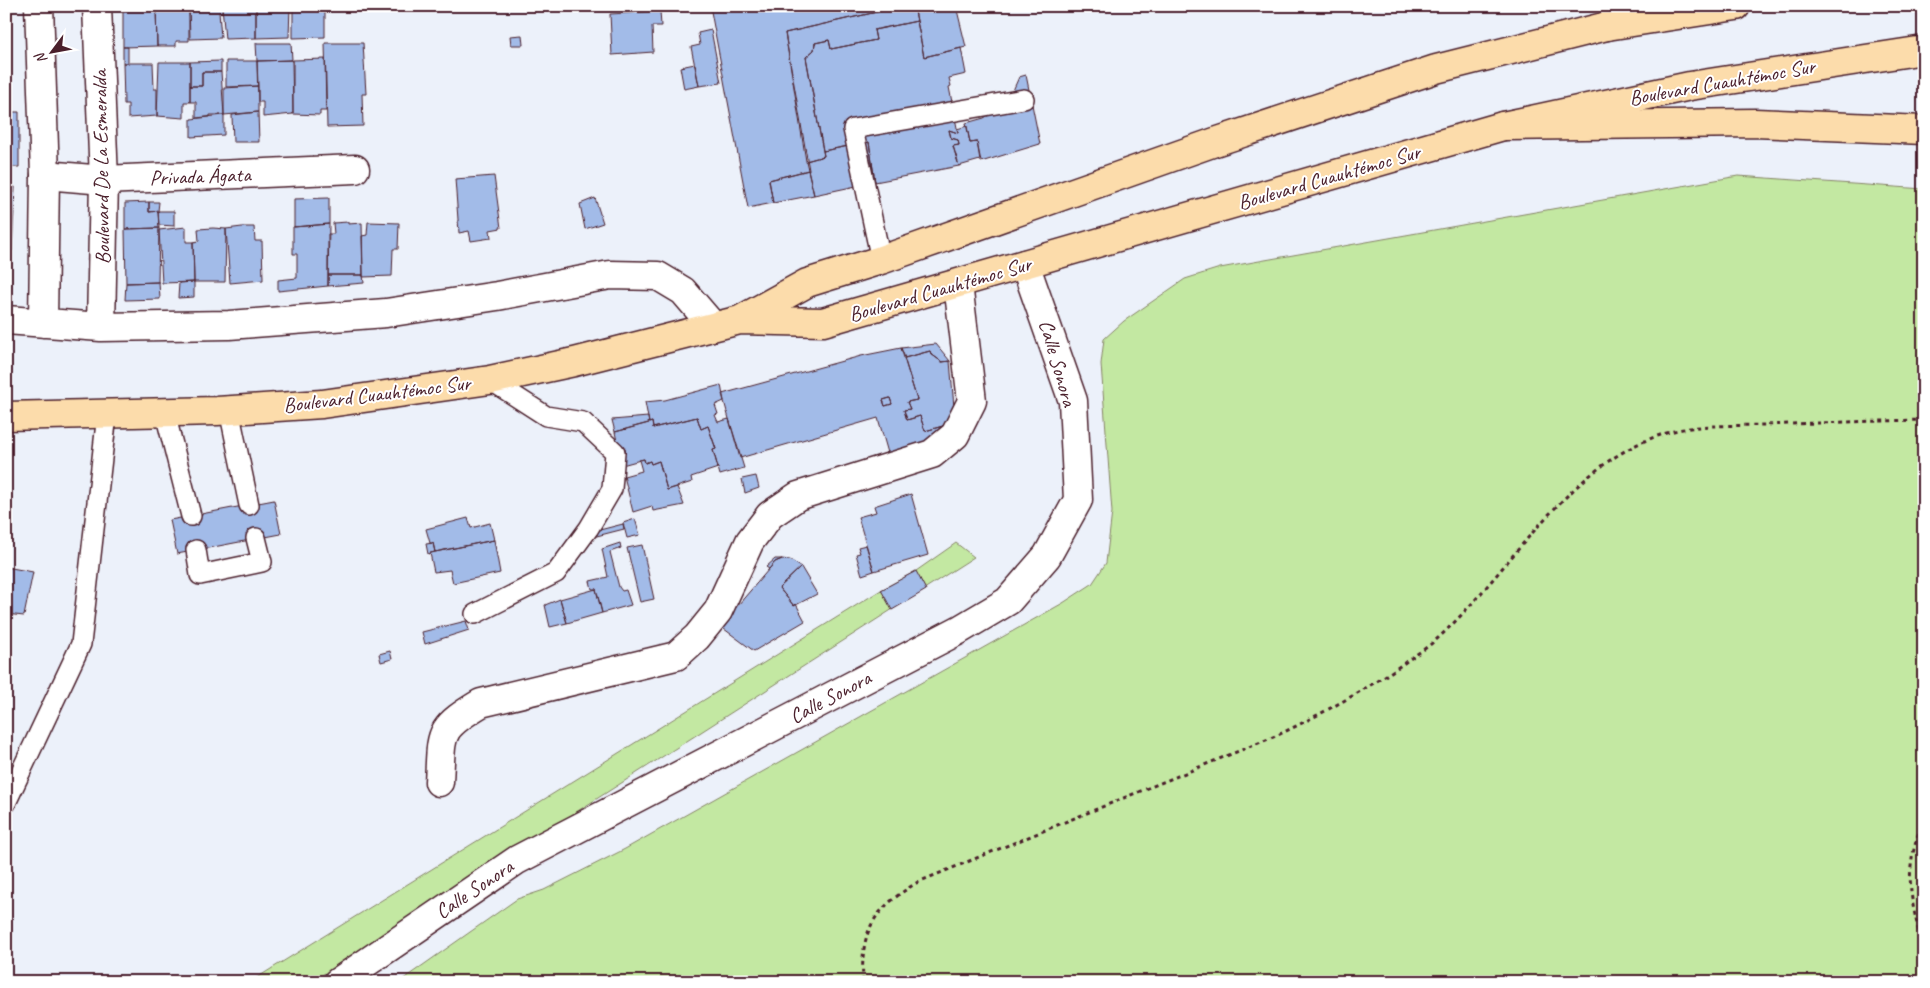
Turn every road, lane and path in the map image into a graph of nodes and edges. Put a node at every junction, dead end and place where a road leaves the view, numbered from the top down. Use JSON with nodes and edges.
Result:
{"nodes":[{"id":1,"x":39,"y":6,"type":"edge"},
{"id":2,"x":97,"y":6,"type":"edge"},
{"id":3,"x":1628,"y":6,"type":"edge"},
{"id":4,"x":1736,"y":6,"type":"edge"},
{"id":5,"x":1607,"y":26,"type":"junction"},
{"id":6,"x":1924,"y":50,"type":"edge"},
{"id":7,"x":1024,"y":99,"type":"dead end"},
{"id":8,"x":1503,"y":126,"type":"junction"},
{"id":9,"x":1924,"y":130,"type":"edge"},
{"id":10,"x":355,"y":169,"type":"dead end"},
{"id":11,"x":45,"y":175,"type":"junction"},
{"id":12,"x":104,"y":180,"type":"junction"},
{"id":13,"x":882,"y":260,"type":"junction"},
{"id":14,"x":1025,"y":264,"type":"junction"},
{"id":15,"x":958,"y":284,"type":"junction"},
{"id":16,"x":6,"y":320,"type":"edge"},
{"id":17,"x":740,"y":320,"type":"junction"},
{"id":18,"x":43,"y":322,"type":"junction"},
{"id":19,"x":713,"y":326,"type":"junction"},
{"id":20,"x":101,"y":327,"type":"junction"},
{"id":21,"x":490,"y":380,"type":"junction"},
{"id":22,"x":229,"y":410,"type":"junction"},
{"id":23,"x":165,"y":413,"type":"junction"},
{"id":24,"x":107,"y":414,"type":"junction"},
{"id":25,"x":6,"y":416,"type":"edge"},
{"id":26,"x":1924,"y":420,"type":"edge"},
{"id":27,"x":249,"y":505,"type":"dead end"},
{"id":28,"x":191,"y":516,"type":"dead end"},
{"id":29,"x":256,"y":538,"type":"dead end"},
{"id":30,"x":196,"y":550,"type":"dead end"},
{"id":31,"x":475,"y":614,"type":"dead end"},
{"id":32,"x":439,"y":782,"type":"dead end"},
{"id":33,"x":6,"y":803,"type":"edge"},
{"id":34,"x":1924,"y":818,"type":"edge"},
{"id":35,"x":1924,"y":952,"type":"edge"},
{"id":36,"x":338,"y":982,"type":"edge"},
{"id":37,"x":863,"y":982,"type":"edge"}],
"edges":[{"from":1,"to":11,"type":"street"},
{"from":2,"to":12,"type":"street","name":"Boulevard De La Esmeralda"},
{"from":3,"to":5,"type":"main road"},
{"from":4,"to":5,"type":"main road","name":"Boulevard Cuauhtémoc Sur"},
{"from":5,"to":13,"type":"main road","name":"Boulevard Cuauhtémoc Sur"},
{"from":6,"to":8,"type":"main road","name":"Boulevard Cuauhtémoc Sur"},
{"from":7,"to":13,"type":"lane"},
{"from":8,"to":9,"type":"main road"},
{"from":8,"to":14,"type":"main road","name":"Boulevard Cuauhtémoc Sur"},
{"from":10,"to":12,"type":"street","name":"Privada Ágata"},
{"from":11,"to":12,"type":"street","name":"Privada Ágata"},
{"from":11,"to":18,"type":"street"},
{"from":12,"to":20,"type":"street","name":"Boulevard De La Esmeralda"},
{"from":13,"to":17,"type":"main road","name":"Boulevard Cuauhtémoc Sur"},
{"from":14,"to":15,"type":"main road","name":"Boulevard Cuauhtémoc Sur"},
{"from":14,"to":36,"type":"street","name":"Calle Sonora"},
{"from":15,"to":17,"type":"main road","name":"Boulevard Cuauhtémoc Sur"},
{"from":15,"to":32,"type":"street"},
{"from":16,"to":18,"type":"street"},
{"from":17,"to":19,"type":"main road","name":"Boulevard Cuauhtémoc Sur"},
{"from":18,"to":20,"type":"street"},
{"from":19,"to":20,"type":"street"},
{"from":19,"to":21,"type":"main road","name":"Boulevard Cuauhtémoc Sur"},
{"from":21,"to":22,"type":"main road","name":"Boulevard Cuauhtémoc Sur"},
{"from":21,"to":31,"type":"lane"},
{"from":22,"to":23,"type":"main road","name":"Boulevard Cuauhtémoc Sur"},
{"from":22,"to":27,"type":"lane"},
{"from":23,"to":24,"type":"main road","name":"Boulevard Cuauhtémoc Sur"},
{"from":23,"to":28,"type":"lane"},
{"from":24,"to":25,"type":"main road","name":"Boulevard Cuauhtémoc Sur"},
{"from":24,"to":33,"type":"lane"},
{"from":26,"to":37,"type":"path"},
{"from":29,"to":30,"type":"lane"},
{"from":34,"to":35,"type":"path"}]}
